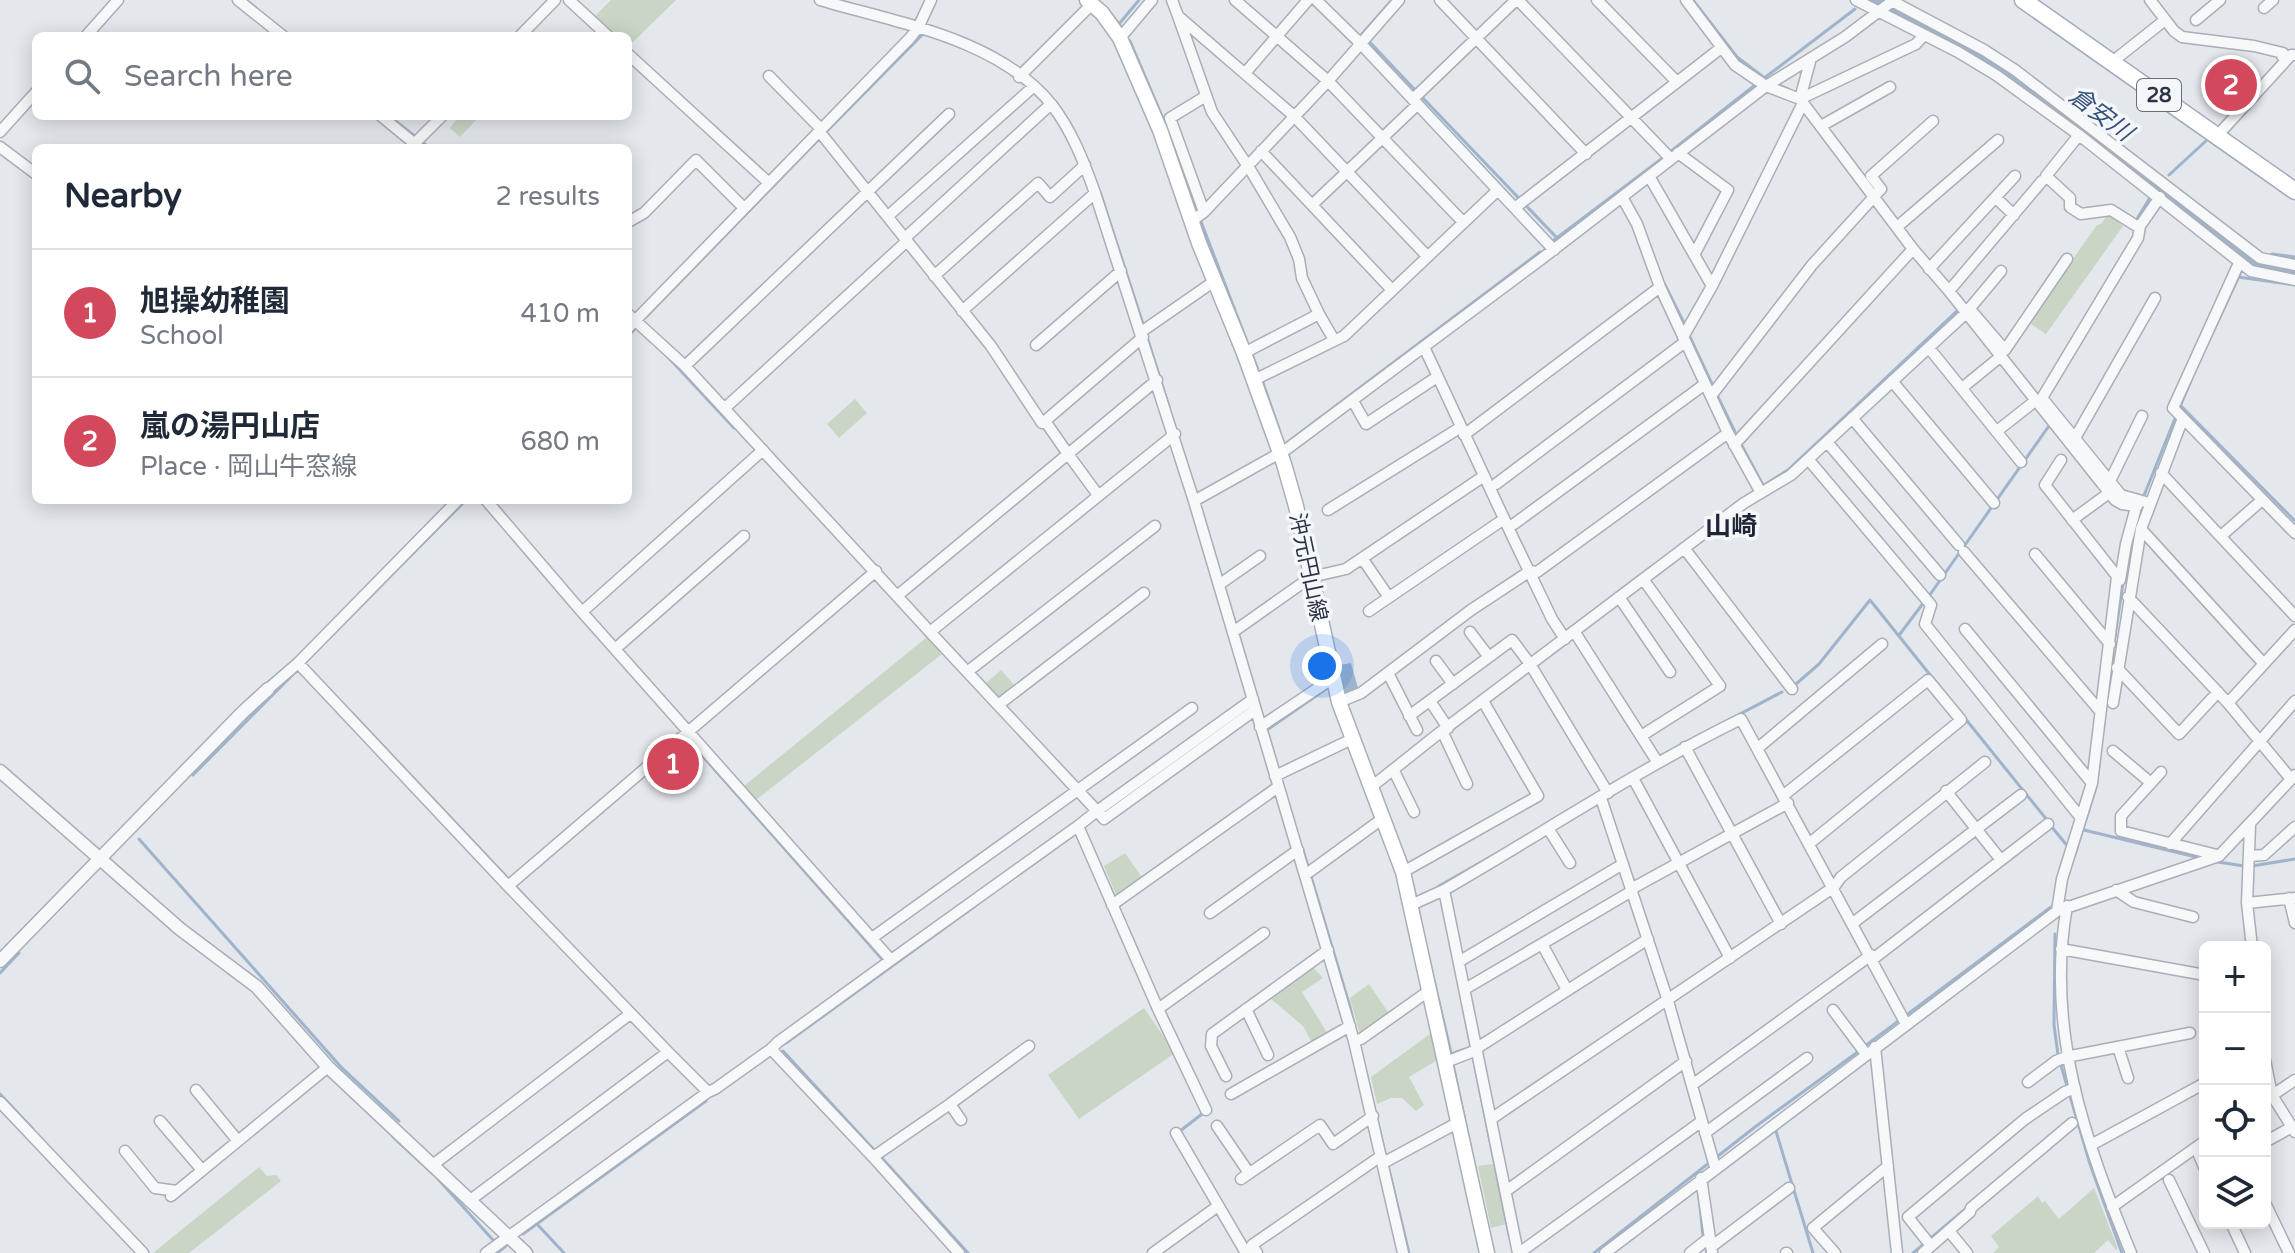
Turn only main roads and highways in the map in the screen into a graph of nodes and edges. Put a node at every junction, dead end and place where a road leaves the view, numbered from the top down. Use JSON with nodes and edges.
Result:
{"nodes":[{"id":1,"x":2023,"y":0,"type":"edge"},
{"id":2,"x":1090,"y":2,"type":"edge"},
{"id":3,"x":2294,"y":187,"type":"edge"},
{"id":4,"x":1487,"y":1253,"type":"edge"}],
"edges":[{"from":1,"to":3,"type":"main road","number":"28"},
{"from":2,"to":4,"type":"main road","name":"沖元円山線"}]}
